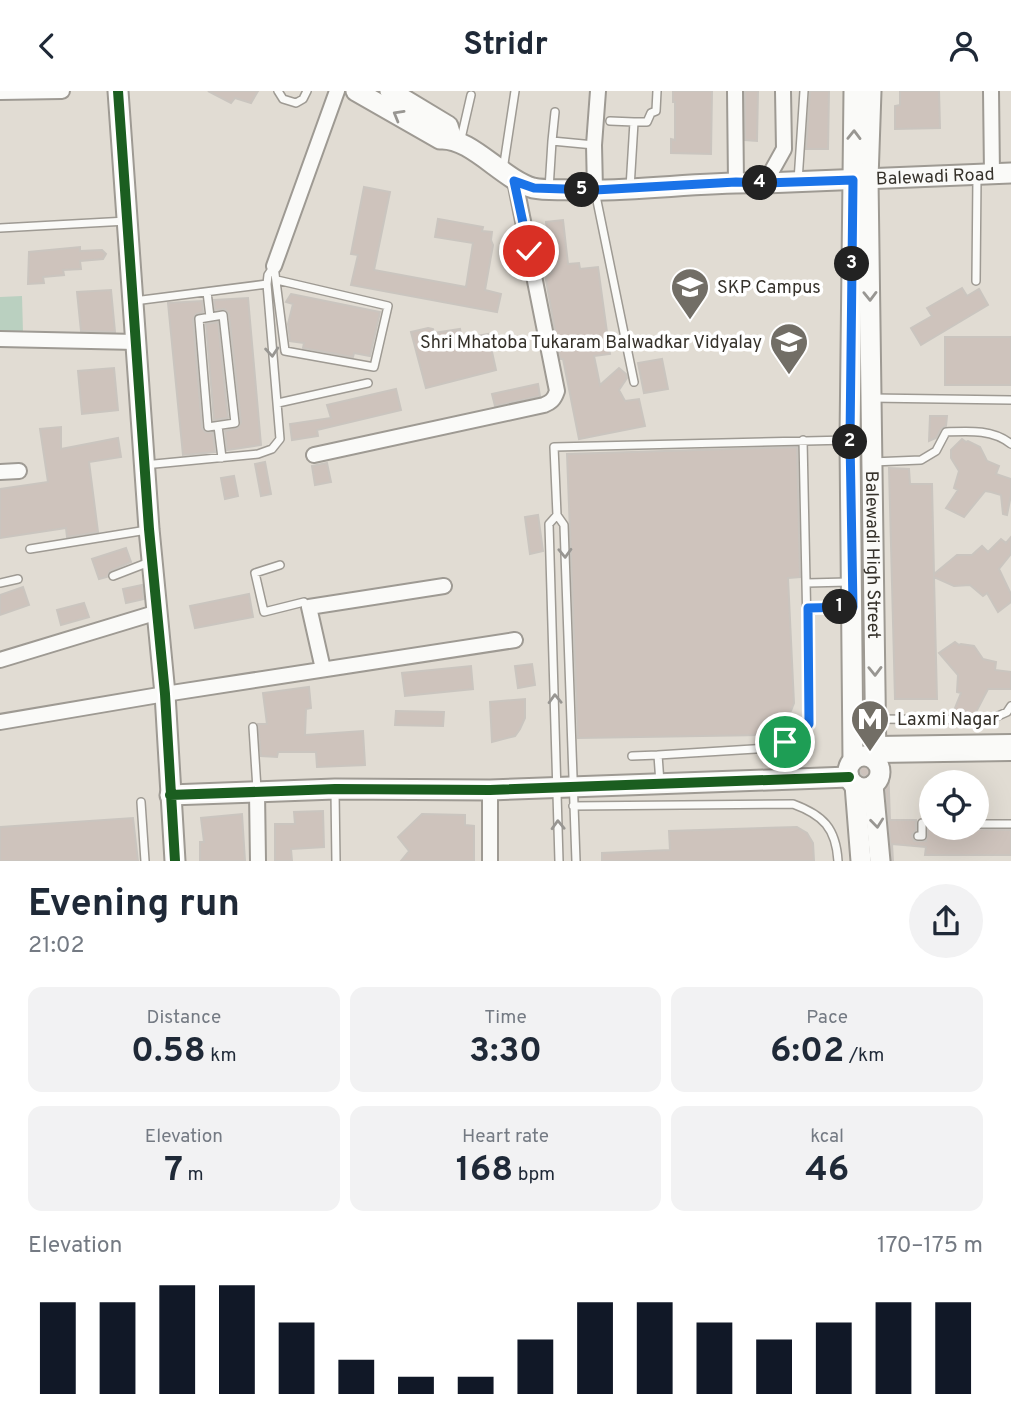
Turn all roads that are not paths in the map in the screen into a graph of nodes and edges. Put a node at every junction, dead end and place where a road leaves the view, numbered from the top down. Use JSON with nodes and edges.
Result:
{"nodes":[{"id":1,"x":62,"y":91,"type":"edge"},
{"id":2,"x":118,"y":91,"type":"edge"},
{"id":3,"x":278,"y":91,"type":"edge"},
{"id":4,"x":307,"y":91,"type":"edge"},
{"id":5,"x":337,"y":91,"type":"edge"},
{"id":6,"x":356,"y":91,"type":"edge"},
{"id":7,"x":515,"y":91,"type":"edge"},
{"id":8,"x":598,"y":91,"type":"edge"},
{"id":9,"x":657,"y":91,"type":"edge"},
{"id":10,"x":736,"y":91,"type":"edge"},
{"id":11,"x":783,"y":91,"type":"edge"},
{"id":12,"x":804,"y":91,"type":"edge"},
{"id":13,"x":854,"y":91,"type":"edge"},
{"id":14,"x":871,"y":91,"type":"edge"},
{"id":15,"x":991,"y":91,"type":"edge"},
{"id":16,"x":0,"y":92,"type":"edge"},
{"id":17,"x":398,"y":93,"type":"edge"},
{"id":18,"x":471,"y":96,"type":"dead end"},
{"id":19,"x":555,"y":112,"type":"dead end"},
{"id":20,"x":610,"y":121,"type":"dead end"},
{"id":21,"x":634,"y":123,"type":"junction"},
{"id":22,"x":456,"y":141,"type":"junction"},
{"id":23,"x":552,"y":141,"type":"junction"},
{"id":24,"x":594,"y":145,"type":"junction"},
{"id":25,"x":993,"y":174,"type":"edge"},
{"id":26,"x":509,"y":176,"type":"junction"},
{"id":27,"x":861,"y":179,"type":"junction"},
{"id":28,"x":736,"y":182,"type":"junction"},
{"id":29,"x":798,"y":182,"type":"junction"},
{"id":30,"x":765,"y":183,"type":"junction"},
{"id":31,"x":549,"y":189,"type":"junction"},
{"id":32,"x":630,"y":189,"type":"junction"},
{"id":33,"x":595,"y":190,"type":"junction"},
{"id":34,"x":128,"y":221,"type":"junction"},
{"id":35,"x":0,"y":228,"type":"edge"},
{"id":36,"x":275,"y":273,"type":"junction"},
{"id":37,"x":976,"y":281,"type":"dead end"},
{"id":38,"x":267,"y":284,"type":"junction"},
{"id":39,"x":207,"y":292,"type":"junction"},
{"id":40,"x":133,"y":301,"type":"junction"},
{"id":41,"x":210,"y":317,"type":"junction"},
{"id":42,"x":0,"y":339,"type":"edge"},
{"id":43,"x":136,"y":342,"type":"junction"},
{"id":44,"x":635,"y":382,"type":"dead end"},
{"id":45,"x":368,"y":383,"type":"dead end"},
{"id":46,"x":871,"y":398,"type":"junction"},
{"id":47,"x":1011,"y":400,"type":"edge"},
{"id":48,"x":278,"y":403,"type":"junction"},
{"id":49,"x":218,"y":426,"type":"junction"},
{"id":50,"x":803,"y":440,"type":"junction"},
{"id":51,"x":850,"y":440,"type":"junction"},
{"id":52,"x":1011,"y":444,"type":"edge"},
{"id":53,"x":314,"y":455,"type":"dead end"},
{"id":54,"x":222,"y":458,"type":"junction"},
{"id":55,"x":871,"y":462,"type":"junction"},
{"id":56,"x":144,"y":465,"type":"junction"},
{"id":57,"x":19,"y":471,"type":"dead end"},
{"id":58,"x":0,"y":472,"type":"edge"},
{"id":59,"x":557,"y":515,"type":"junction"},
{"id":60,"x":149,"y":529,"type":"junction"},
{"id":61,"x":30,"y":549,"type":"dead end"},
{"id":62,"x":152,"y":561,"type":"junction"},
{"id":63,"x":280,"y":565,"type":"dead end"},
{"id":64,"x":113,"y":576,"type":"dead end"},
{"id":65,"x":18,"y":579,"type":"dead end"},
{"id":66,"x":853,"y":582,"type":"junction"},
{"id":67,"x":0,"y":583,"type":"edge"},
{"id":68,"x":807,"y":583,"type":"junction"},
{"id":69,"x":444,"y":586,"type":"dead end"},
{"id":70,"x":309,"y":607,"type":"junction"},
{"id":71,"x":853,"y":607,"type":"junction"},
{"id":72,"x":808,"y":608,"type":"junction"},
{"id":73,"x":158,"y":612,"type":"junction"},
{"id":74,"x":515,"y":640,"type":"dead end"},
{"id":75,"x":0,"y":660,"type":"edge"},
{"id":76,"x":323,"y":669,"type":"junction"},
{"id":77,"x":165,"y":694,"type":"junction"},
{"id":78,"x":1011,"y":706,"type":"edge"},
{"id":79,"x":876,"y":719,"type":"junction"},
{"id":80,"x":0,"y":722,"type":"edge"},
{"id":81,"x":253,"y":727,"type":"dead end"},
{"id":82,"x":854,"y":728,"type":"junction"},
{"id":83,"x":1011,"y":742,"type":"edge"},
{"id":84,"x":876,"y":753,"type":"junction"},
{"id":85,"x":1011,"y":753,"type":"edge"},
{"id":86,"x":658,"y":755,"type":"junction"},
{"id":87,"x":632,"y":756,"type":"dead end"},
{"id":88,"x":858,"y":777,"type":"junction"},
{"id":89,"x":821,"y":778,"type":"junction"},
{"id":90,"x":660,"y":784,"type":"junction"},
{"id":91,"x":335,"y":789,"type":"junction"},
{"id":92,"x":490,"y":790,"type":"junction"},
{"id":93,"x":257,"y":793,"type":"junction"},
{"id":94,"x":567,"y":794,"type":"junction"},
{"id":95,"x":141,"y":802,"type":"dead end"},
{"id":96,"x":167,"y":803,"type":"junction"},
{"id":97,"x":989,"y":824,"type":"edge"},
{"id":98,"x":1011,"y":824,"type":"edge"},
{"id":99,"x":858,"y":831,"type":"junction"},
{"id":100,"x":145,"y":861,"type":"edge"},
{"id":101,"x":175,"y":861,"type":"edge"},
{"id":102,"x":258,"y":861,"type":"edge"},
{"id":103,"x":335,"y":861,"type":"edge"},
{"id":104,"x":490,"y":861,"type":"edge"},
{"id":105,"x":559,"y":861,"type":"edge"},
{"id":106,"x":576,"y":861,"type":"edge"},
{"id":107,"x":838,"y":861,"type":"edge"},
{"id":108,"x":861,"y":861,"type":"edge"},
{"id":109,"x":880,"y":861,"type":"edge"}],
"edges":[{"from":1,"to":16,"type":"street"},
{"from":2,"to":34,"type":"street"},
{"from":3,"to":4,"type":"lane"},
{"from":5,"to":36,"type":"street"},
{"from":22,"to":6,"type":"street","name":"Balewadi Road","one_way":true},
{"from":7,"to":26,"type":"lane"},
{"from":8,"to":24,"type":"street"},
{"from":9,"to":21,"type":"lane"},
{"from":10,"to":28,"type":"street"},
{"from":11,"to":30,"type":"street"},
{"from":12,"to":29,"type":"lane"},
{"from":27,"to":13,"type":"street","one_way":true},
{"from":14,"to":27,"type":"street"},
{"from":15,"to":25,"type":"street"},
{"from":17,"to":22,"type":"street","name":"Balewadi Road"},
{"from":18,"to":22,"type":"lane"},
{"from":19,"to":23,"type":"lane"},
{"from":20,"to":21,"type":"lane"},
{"from":21,"to":32,"type":"lane"},
{"from":22,"to":26,"type":"street","name":"Balewadi Road"},
{"from":23,"to":24,"type":"lane"},
{"from":23,"to":31,"type":"lane"},
{"from":24,"to":33,"type":"street"},
{"from":25,"to":27,"type":"street","name":"Balewadi Road"},
{"from":25,"to":37,"type":"lane"},
{"from":26,"to":31,"type":"street","name":"Balewadi Road"},
{"from":26,"to":53,"type":"street"},
{"from":27,"to":29,"type":"street","name":"Balewadi Road"},
{"from":27,"to":46,"type":"street","name":"Balewadi High Street","one_way":true},
{"from":27,"to":51,"type":"street","name":"Balewadi High Street"},
{"from":28,"to":30,"type":"street","name":"Balewadi Road"},
{"from":28,"to":32,"type":"street","name":"Balewadi Road"},
{"from":29,"to":30,"type":"street","name":"Balewadi Road"},
{"from":31,"to":33,"type":"street","name":"Balewadi Road"},
{"from":32,"to":33,"type":"street","name":"Balewadi Road"},
{"from":33,"to":44,"type":"lane"},
{"from":34,"to":35,"type":"lane"},
{"from":34,"to":40,"type":"street"},
{"from":36,"to":36,"type":"lane"},
{"from":36,"to":38,"type":"lane"},
{"from":38,"to":39,"type":"lane"},
{"from":38,"to":48,"type":"lane","one_way":true},
{"from":39,"to":40,"type":"lane"},
{"from":39,"to":41,"type":"lane"},
{"from":40,"to":43,"type":"street"},
{"from":41,"to":49,"type":"lane"},
{"from":41,"to":49,"type":"lane"},
{"from":42,"to":43,"type":"street"},
{"from":43,"to":56,"type":"street"},
{"from":45,"to":48,"type":"lane"},
{"from":46,"to":47,"type":"lane"},
{"from":46,"to":55,"type":"street","name":"Balewadi High Street"},
{"from":48,"to":54,"type":"lane"},
{"from":49,"to":54,"type":"lane"},
{"from":50,"to":51,"type":"lane"},
{"from":50,"to":59,"type":"lane"},
{"from":50,"to":68,"type":"lane"},
{"from":51,"to":66,"type":"street","name":"Balewadi High Street"},
{"from":52,"to":55,"type":"lane"},
{"from":54,"to":56,"type":"lane"},
{"from":55,"to":79,"type":"street","name":"Balewadi High Street","one_way":true},
{"from":56,"to":60,"type":"street"},
{"from":57,"to":58,"type":"street"},
{"from":59,"to":94,"type":"lane","one_way":true},
{"from":94,"to":59,"type":"lane","one_way":true},
{"from":60,"to":61,"type":"lane"},
{"from":60,"to":62,"type":"street"},
{"from":62,"to":64,"type":"lane"},
{"from":62,"to":73,"type":"street"},
{"from":63,"to":70,"type":"lane"},
{"from":65,"to":67,"type":"lane"},
{"from":66,"to":68,"type":"lane"},
{"from":66,"to":71,"type":"street","name":"Balewadi High Street"},
{"from":68,"to":72,"type":"lane"},
{"from":69,"to":70,"type":"street"},
{"from":70,"to":76,"type":"street"},
{"from":71,"to":72,"type":"lane"},
{"from":71,"to":82,"type":"street","name":"Balewadi High Street"},
{"from":72,"to":86,"type":"lane"},
{"from":73,"to":75,"type":"street"},
{"from":73,"to":77,"type":"street"},
{"from":74,"to":76,"type":"street"},
{"from":76,"to":77,"type":"street"},
{"from":77,"to":80,"type":"street"},
{"from":77,"to":96,"type":"street"},
{"from":78,"to":79,"type":"lane"},
{"from":79,"to":84,"type":"street","name":"Balewadi High Street"},
{"from":81,"to":93,"type":"lane"},
{"from":82,"to":88,"type":"street","name":"Balewadi High Street"},
{"from":82,"to":89,"type":"street"},
{"from":83,"to":84,"type":"street"},
{"from":84,"to":85,"type":"street"},
{"from":84,"to":88,"type":"street"},
{"from":86,"to":87,"type":"lane"},
{"from":86,"to":90,"type":"lane"},
{"from":88,"to":89,"type":"street"},
{"from":88,"to":99,"type":"street","name":"Balewadi High Street"},
{"from":88,"to":109,"type":"street","name":"Balewadi High Street","one_way":true},
{"from":89,"to":90,"type":"street"},
{"from":89,"to":99,"type":"street"},
{"from":90,"to":94,"type":"street"},
{"from":91,"to":92,"type":"street"},
{"from":91,"to":93,"type":"street"},
{"from":91,"to":103,"type":"lane"},
{"from":92,"to":94,"type":"street"},
{"from":92,"to":104,"type":"street"},
{"from":93,"to":96,"type":"street"},
{"from":93,"to":102,"type":"street"},
{"from":105,"to":94,"type":"lane","one_way":true},
{"from":94,"to":106,"type":"lane"},
{"from":94,"to":107,"type":"lane"},
{"from":95,"to":100,"type":"lane"},
{"from":96,"to":101,"type":"street"},
{"from":97,"to":98,"type":"lane"},
{"from":99,"to":108,"type":"street","name":"Balewadi High Street"}]}
